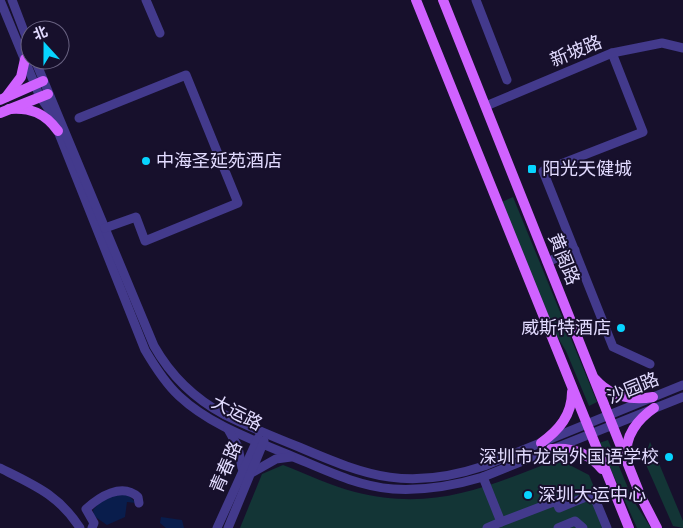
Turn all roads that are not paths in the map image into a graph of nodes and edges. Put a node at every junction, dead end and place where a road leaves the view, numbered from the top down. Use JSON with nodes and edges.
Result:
{"nodes":[{"id":1,"x":0,"y":0,"type":"edge"},
{"id":2,"x":12,"y":0,"type":"edge"},
{"id":3,"x":146,"y":0,"type":"edge"},
{"id":4,"x":416,"y":0,"type":"edge"},
{"id":5,"x":443,"y":0,"type":"edge"},
{"id":6,"x":476,"y":0,"type":"edge"},
{"id":7,"x":20,"y":21,"type":"edge"},
{"id":8,"x":160,"y":33,"type":"dead end"},
{"id":9,"x":20,"y":40,"type":"edge"},
{"id":10,"x":683,"y":48,"type":"edge"},
{"id":11,"x":612,"y":54,"type":"junction"},
{"id":12,"x":25,"y":70,"type":"edge"},
{"id":13,"x":34,"y":70,"type":"edge"},
{"id":14,"x":507,"y":80,"type":"dead end"},
{"id":15,"x":39,"y":82,"type":"junction"},
{"id":16,"x":44,"y":95,"type":"junction"},
{"id":17,"x":1,"y":99,"type":"edge"},
{"id":18,"x":486,"y":106,"type":"junction"},
{"id":19,"x":4,"y":111,"type":"edge"},
{"id":20,"x":79,"y":118,"type":"dead end"},
{"id":21,"x":58,"y":131,"type":"junction"},
{"id":22,"x":105,"y":228,"type":"junction"},
{"id":23,"x":575,"y":250,"type":"junction"},
{"id":24,"x":547,"y":262,"type":"junction"},
{"id":25,"x":650,"y":364,"type":"dead end"},
{"id":26,"x":593,"y":376,"type":"junction"},
{"id":27,"x":683,"y":385,"type":"edge"},
{"id":28,"x":572,"y":388,"type":"junction"},
{"id":29,"x":653,"y":397,"type":"junction"},
{"id":30,"x":683,"y":397,"type":"edge"},
{"id":31,"x":654,"y":408,"type":"junction"},
{"id":32,"x":610,"y":420,"type":"junction"},
{"id":33,"x":226,"y":427,"type":"junction"},
{"id":34,"x":592,"y":428,"type":"junction"},
{"id":35,"x":263,"y":432,"type":"junction"},
{"id":36,"x":255,"y":441,"type":"junction"},
{"id":37,"x":541,"y":443,"type":"junction"},
{"id":38,"x":264,"y":444,"type":"junction"},
{"id":39,"x":551,"y":449,"type":"junction"},
{"id":40,"x":296,"y":458,"type":"junction"},
{"id":41,"x":628,"y":463,"type":"junction"},
{"id":42,"x":0,"y":468,"type":"edge"},
{"id":43,"x":242,"y":470,"type":"junction"},
{"id":44,"x":251,"y":474,"type":"junction"},
{"id":45,"x":607,"y":476,"type":"junction"},
{"id":46,"x":483,"y":477,"type":"junction"},
{"id":47,"x":139,"y":503,"type":"dead end"},
{"id":48,"x":501,"y":522,"type":"junction"},
{"id":49,"x":80,"y":528,"type":"edge"},
{"id":50,"x":92,"y":528,"type":"edge"},
{"id":51,"x":217,"y":528,"type":"edge"},
{"id":52,"x":228,"y":528,"type":"edge"},
{"id":53,"x":487,"y":528,"type":"edge"},
{"id":54,"x":558,"y":528,"type":"edge"},
{"id":55,"x":583,"y":528,"type":"edge"},
{"id":56,"x":607,"y":528,"type":"edge"},
{"id":57,"x":629,"y":528,"type":"edge"},
{"id":58,"x":657,"y":528,"type":"edge"}],
"edges":[{"from":1,"to":9,"type":"street","name":"大运路"},
{"from":2,"to":7,"type":"street"},
{"from":3,"to":8,"type":"street"},
{"from":4,"to":28,"type":"main road"},
{"from":5,"to":18,"type":"main road","name":"黄阁路"},
{"from":6,"to":14,"type":"street"},
{"from":10,"to":11,"type":"street","name":"新坡路"},
{"from":11,"to":18,"type":"street","name":"新坡路"},
{"from":11,"to":23,"type":"street"},
{"from":12,"to":17,"type":"main road"},
{"from":13,"to":15,"type":"street","name":"大运路"},
{"from":15,"to":16,"type":"street","name":"大运路"},
{"from":15,"to":17,"type":"main road"},
{"from":16,"to":19,"type":"main road"},
{"from":16,"to":21,"type":"street","name":"大运路"},
{"from":16,"to":22,"type":"street","name":"大运路"},
{"from":18,"to":24,"type":"main road","name":"黄阁路"},
{"from":19,"to":21,"type":"main road"},
{"from":20,"to":22,"type":"street"},
{"from":21,"to":33,"type":"street","name":"大运路"},
{"from":22,"to":35,"type":"street","name":"大运路"},
{"from":23,"to":24,"type":"street"},
{"from":23,"to":25,"type":"street"},
{"from":24,"to":26,"type":"main road","name":"黄阁路"},
{"from":26,"to":29,"type":"main road"},
{"from":26,"to":32,"type":"main road","name":"黄阁路"},
{"from":27,"to":29,"type":"street","name":"沙园路"},
{"from":28,"to":34,"type":"main road"},
{"from":28,"to":37,"type":"main road"},
{"from":29,"to":32,"type":"street","name":"沙园路"},
{"from":30,"to":31,"type":"street","name":"沙园路"},
{"from":31,"to":32,"type":"street","name":"沙园路"},
{"from":31,"to":41,"type":"main road"},
{"from":32,"to":34,"type":"street","name":"沙园路"},
{"from":32,"to":41,"type":"main road","name":"黄阁路"},
{"from":33,"to":36,"type":"street","name":"大运路"},
{"from":33,"to":43,"type":"street"},
{"from":34,"to":37,"type":"street","name":"大运路"},
{"from":34,"to":39,"type":"street","name":"大运路"},
{"from":34,"to":45,"type":"main road"},
{"from":35,"to":36,"type":"street","name":"青春路"},
{"from":35,"to":37,"type":"street","name":"大运路"},
{"from":35,"to":38,"type":"street","name":"青春路"},
{"from":36,"to":38,"type":"street","name":"大运路"},
{"from":36,"to":43,"type":"street","name":"青春路"},
{"from":38,"to":40,"type":"street","name":"大运路"},
{"from":38,"to":44,"type":"street","name":"青春路"},
{"from":39,"to":45,"type":"main road"},
{"from":39,"to":46,"type":"street","name":"大运路"},
{"from":40,"to":44,"type":"street"},
{"from":40,"to":46,"type":"street","name":"大运路"},
{"from":41,"to":58,"type":"main road","name":"黄阁路"},
{"from":42,"to":49,"type":"street"},
{"from":43,"to":51,"type":"street","name":"青春路"},
{"from":44,"to":52,"type":"street","name":"青春路"},
{"from":45,"to":57,"type":"main road"},
{"from":46,"to":48,"type":"street"},
{"from":47,"to":50,"type":"street"},
{"from":48,"to":53,"type":"street"},
{"from":48,"to":56,"type":"street"},
{"from":54,"to":55,"type":"street"}]}
